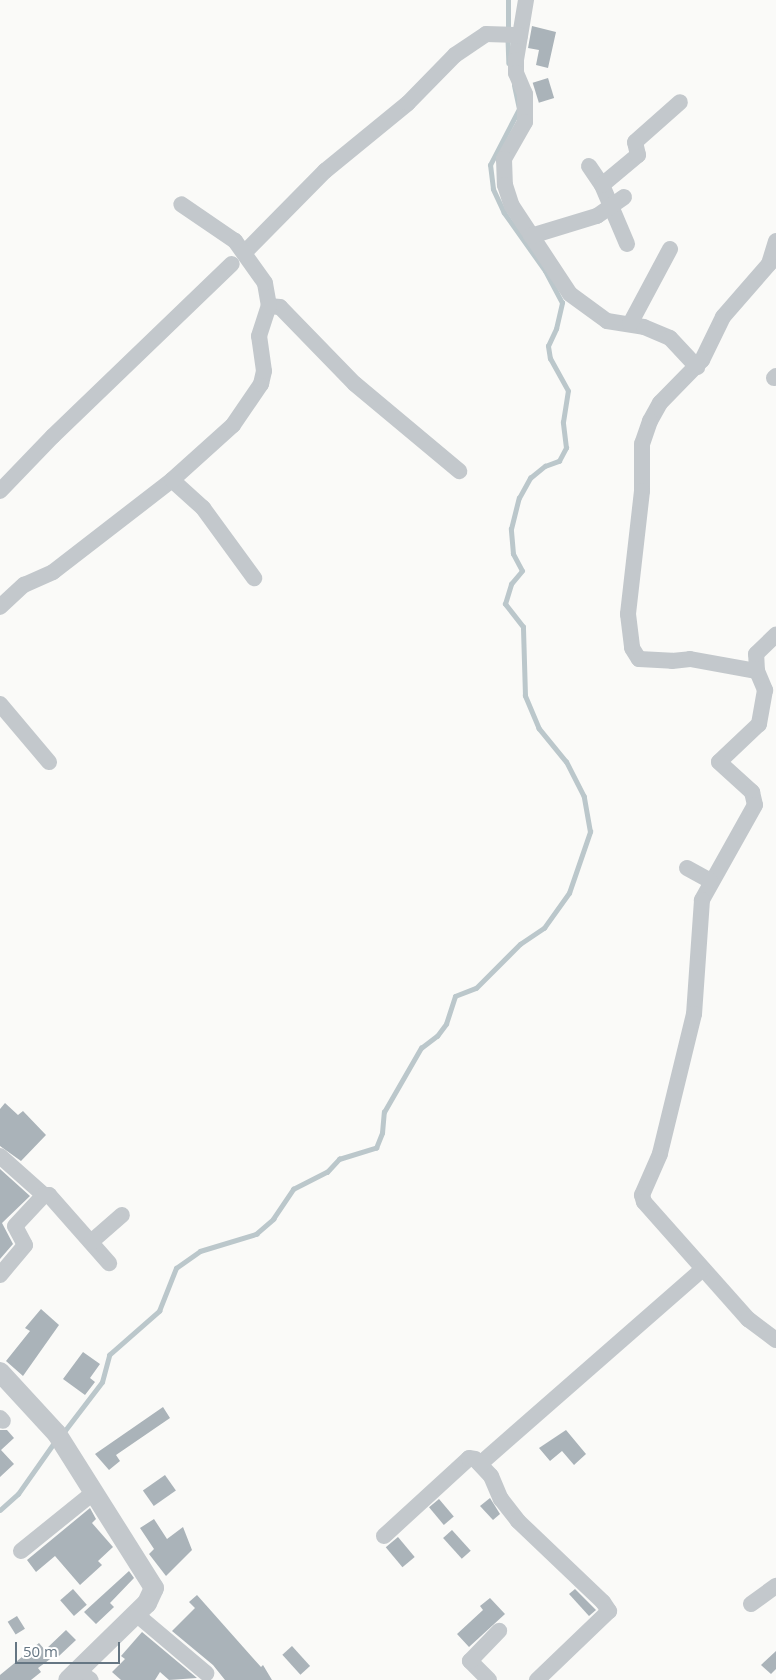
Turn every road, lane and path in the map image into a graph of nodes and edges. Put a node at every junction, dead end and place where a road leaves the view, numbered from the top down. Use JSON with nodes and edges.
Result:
{"nodes":[{"id":1,"x":526,"y":0,"type":"edge"},
{"id":2,"x":513,"y":34,"type":"junction"},
{"id":3,"x":680,"y":102,"type":"dead end"},
{"id":4,"x":589,"y":166,"type":"dead end"},
{"id":5,"x":602,"y":185,"type":"junction"},
{"id":6,"x":618,"y":203,"type":"junction"},
{"id":7,"x":181,"y":204,"type":"dead end"},
{"id":8,"x":531,"y":236,"type":"junction"},
{"id":9,"x":776,"y":241,"type":"edge"},
{"id":10,"x":626,"y":244,"type":"dead end"},
{"id":11,"x":670,"y":250,"type":"dead end"},
{"id":12,"x":245,"y":252,"type":"junction"},
{"id":13,"x":232,"y":264,"type":"dead end"},
{"id":14,"x":772,"y":266,"type":"edge"},
{"id":15,"x":269,"y":306,"type":"junction"},
{"id":16,"x":630,"y":324,"type":"junction"},
{"id":17,"x":697,"y":367,"type":"junction"},
{"id":18,"x":459,"y":471,"type":"dead end"},
{"id":19,"x":172,"y":480,"type":"junction"},
{"id":20,"x":0,"y":491,"type":"edge"},
{"id":21,"x":254,"y":578,"type":"dead end"},
{"id":22,"x":0,"y":607,"type":"edge"},
{"id":23,"x":772,"y":645,"type":"edge"},
{"id":24,"x":757,"y":671,"type":"junction"},
{"id":25,"x":0,"y":704,"type":"edge"},
{"id":26,"x":49,"y":762,"type":"dead end"},
{"id":27,"x":687,"y":868,"type":"dead end"},
{"id":28,"x":710,"y":881,"type":"junction"},
{"id":29,"x":0,"y":1156,"type":"edge"},
{"id":30,"x":44,"y":1195,"type":"junction"},
{"id":31,"x":122,"y":1215,"type":"dead end"},
{"id":32,"x":91,"y":1242,"type":"junction"},
{"id":33,"x":109,"y":1263,"type":"dead end"},
{"id":34,"x":2,"y":1269,"type":"edge"},
{"id":35,"x":703,"y":1269,"type":"junction"},
{"id":36,"x":776,"y":1340,"type":"edge"},
{"id":37,"x":0,"y":1372,"type":"edge"},
{"id":38,"x":480,"y":1464,"type":"junction"},
{"id":39,"x":94,"y":1492,"type":"junction"},
{"id":40,"x":384,"y":1536,"type":"dead end"},
{"id":41,"x":21,"y":1551,"type":"dead end"},
{"id":42,"x":776,"y":1586,"type":"edge"},
{"id":43,"x":751,"y":1604,"type":"dead end"},
{"id":44,"x":136,"y":1614,"type":"junction"},
{"id":45,"x":499,"y":1631,"type":"dead end"},
{"id":46,"x":206,"y":1673,"type":"dead end"},
{"id":47,"x":79,"y":1677,"type":"edge"},
{"id":48,"x":489,"y":1680,"type":"edge"},
{"id":49,"x":537,"y":1680,"type":"edge"}],
"edges":[{"from":1,"to":2,"type":"street"},
{"from":2,"to":8,"type":"street"},
{"from":2,"to":12,"type":"street"},
{"from":3,"to":5,"type":"street"},
{"from":4,"to":5,"type":"street"},
{"from":5,"to":6,"type":"street"},
{"from":6,"to":8,"type":"street"},
{"from":6,"to":10,"type":"street"},
{"from":7,"to":12,"type":"street"},
{"from":8,"to":16,"type":"street"},
{"from":9,"to":14,"type":"street"},
{"from":11,"to":16,"type":"street"},
{"from":12,"to":15,"type":"street"},
{"from":13,"to":20,"type":"street"},
{"from":14,"to":17,"type":"street"},
{"from":15,"to":18,"type":"street"},
{"from":15,"to":19,"type":"street"},
{"from":16,"to":17,"type":"street"},
{"from":17,"to":24,"type":"street"},
{"from":19,"to":21,"type":"street"},
{"from":19,"to":22,"type":"street"},
{"from":23,"to":24,"type":"street"},
{"from":24,"to":28,"type":"street"},
{"from":25,"to":26,"type":"street"},
{"from":27,"to":28,"type":"street"},
{"from":28,"to":35,"type":"street"},
{"from":29,"to":30,"type":"street"},
{"from":30,"to":32,"type":"street"},
{"from":30,"to":34,"type":"street"},
{"from":31,"to":32,"type":"street"},
{"from":32,"to":33,"type":"street"},
{"from":35,"to":36,"type":"street"},
{"from":35,"to":38,"type":"street"},
{"from":37,"to":39,"type":"street"},
{"from":38,"to":40,"type":"street"},
{"from":38,"to":49,"type":"street"},
{"from":39,"to":41,"type":"street"},
{"from":39,"to":44,"type":"street"},
{"from":42,"to":43,"type":"street"},
{"from":44,"to":46,"type":"street"},
{"from":44,"to":47,"type":"street"},
{"from":45,"to":48,"type":"street"}]}
